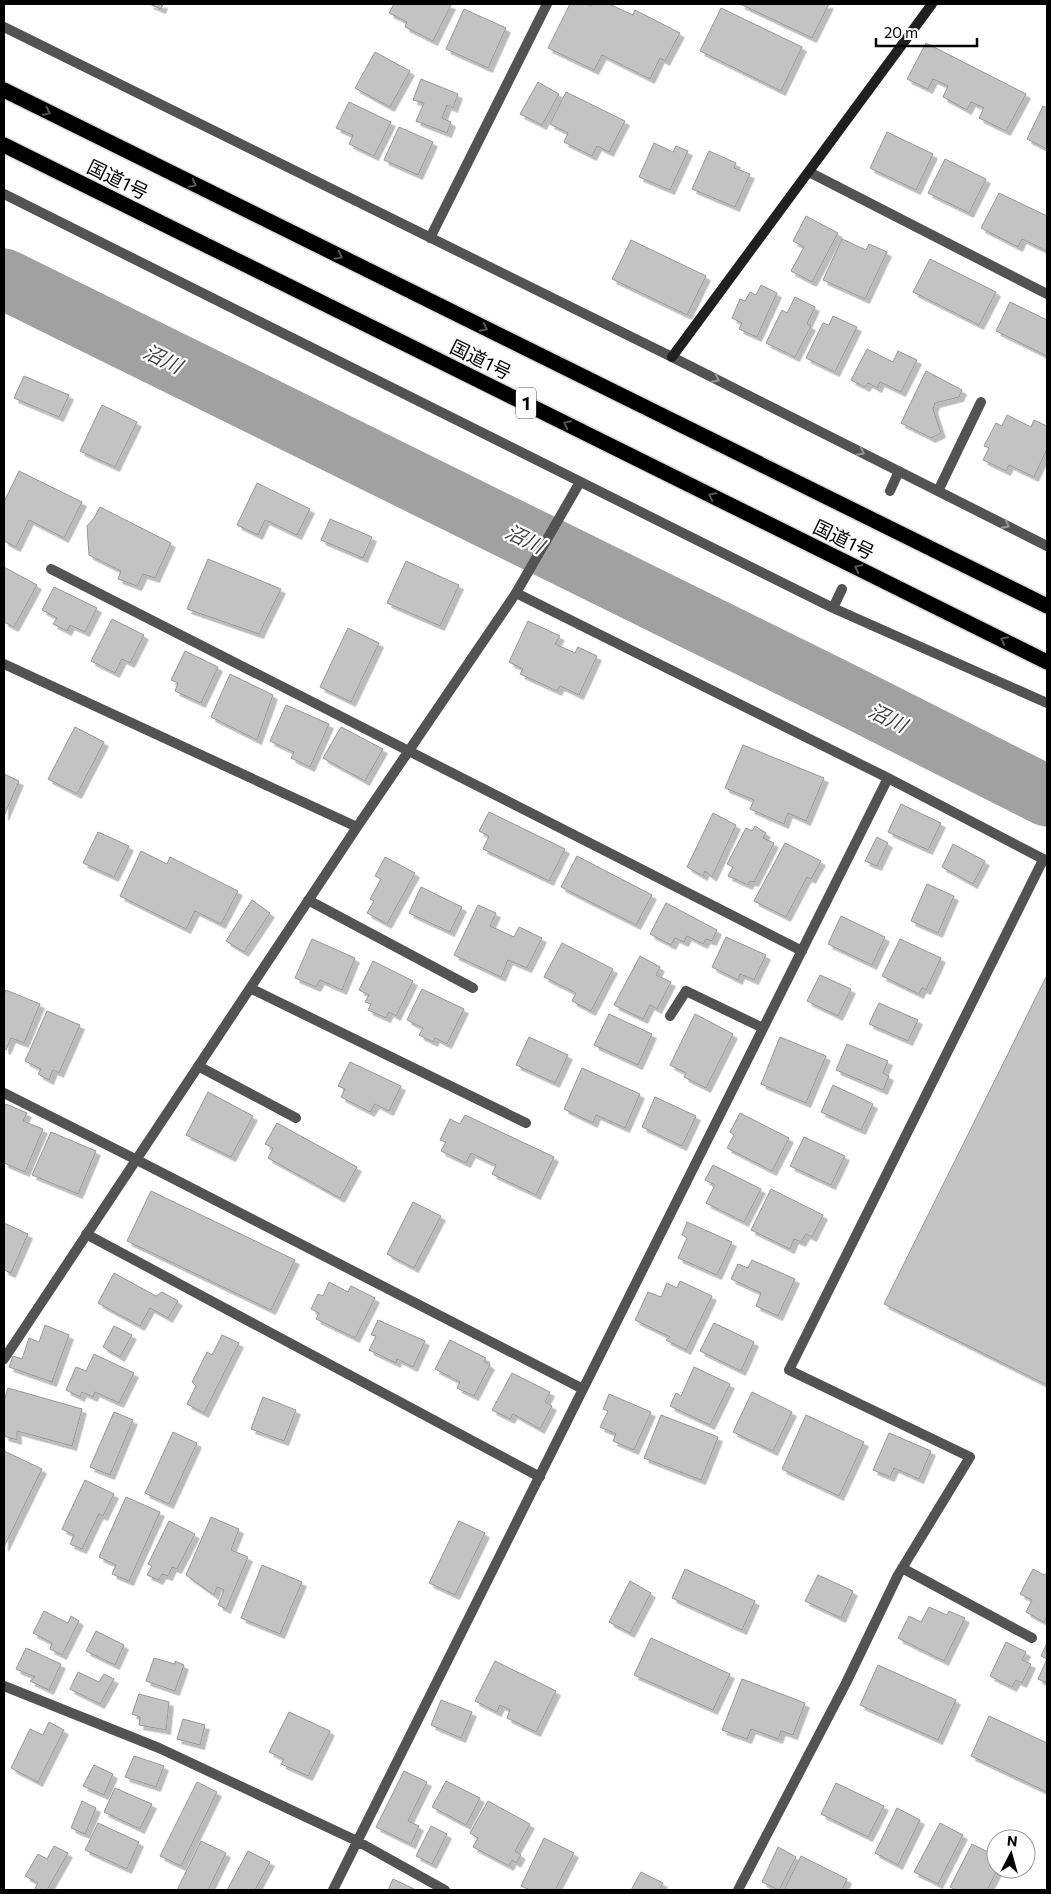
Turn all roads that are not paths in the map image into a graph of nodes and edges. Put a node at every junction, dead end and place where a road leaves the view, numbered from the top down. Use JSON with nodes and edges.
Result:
{"nodes":[{"id":1,"x":547,"y":4,"type":"edge"},
{"id":2,"x":932,"y":4,"type":"edge"},
{"id":3,"x":4,"y":27,"type":"edge"},
{"id":4,"x":4,"y":90,"type":"edge"},
{"id":5,"x":4,"y":145,"type":"edge"},
{"id":6,"x":809,"y":172,"type":"junction"},
{"id":7,"x":4,"y":194,"type":"edge"},
{"id":8,"x":430,"y":238,"type":"junction"},
{"id":9,"x":1047,"y":294,"type":"edge"},
{"id":10,"x":672,"y":357,"type":"junction"},
{"id":11,"x":981,"y":402,"type":"dead end"},
{"id":12,"x":899,"y":471,"type":"junction"},
{"id":13,"x":580,"y":482,"type":"junction"},
{"id":14,"x":890,"y":490,"type":"dead end"},
{"id":15,"x":938,"y":491,"type":"junction"},
{"id":16,"x":1047,"y":546,"type":"edge"},
{"id":17,"x":51,"y":569,"type":"dead end"},
{"id":18,"x":842,"y":589,"type":"dead end"},
{"id":19,"x":516,"y":593,"type":"junction"},
{"id":20,"x":1047,"y":606,"type":"edge"},
{"id":21,"x":833,"y":608,"type":"junction"},
{"id":22,"x":1047,"y":662,"type":"edge"},
{"id":23,"x":4,"y":664,"type":"edge"},
{"id":24,"x":1047,"y":703,"type":"edge"},
{"id":25,"x":410,"y":751,"type":"junction"},
{"id":26,"x":888,"y":778,"type":"junction"},
{"id":27,"x":357,"y":827,"type":"junction"},
{"id":28,"x":1045,"y":861,"type":"edge"},
{"id":29,"x":308,"y":900,"type":"junction"},
{"id":30,"x":802,"y":951,"type":"junction"},
{"id":31,"x":250,"y":988,"type":"junction"},
{"id":32,"x":473,"y":988,"type":"dead end"},
{"id":33,"x":670,"y":1016,"type":"dead end"},
{"id":34,"x":763,"y":1028,"type":"junction"},
{"id":35,"x":198,"y":1066,"type":"junction"},
{"id":36,"x":4,"y":1093,"type":"edge"},
{"id":37,"x":296,"y":1118,"type":"dead end"},
{"id":38,"x":526,"y":1123,"type":"dead end"},
{"id":39,"x":136,"y":1159,"type":"junction"},
{"id":40,"x":86,"y":1234,"type":"junction"},
{"id":41,"x":4,"y":1359,"type":"edge"},
{"id":42,"x":583,"y":1389,"type":"junction"},
{"id":43,"x":540,"y":1477,"type":"junction"},
{"id":44,"x":902,"y":1568,"type":"junction"},
{"id":45,"x":1032,"y":1638,"type":"dead end"},
{"id":46,"x":4,"y":1686,"type":"edge"},
{"id":47,"x":357,"y":1841,"type":"junction"},
{"id":48,"x":332,"y":1890,"type":"edge"},
{"id":49,"x":444,"y":1890,"type":"edge"},
{"id":50,"x":738,"y":1890,"type":"edge"}],
"edges":[{"from":1,"to":8,"type":"street"},
{"from":2,"to":6,"type":"street"},
{"from":3,"to":8,"type":"street"},
{"from":4,"to":20,"type":"highway","name":"国道1号","one_way":true},
{"from":22,"to":5,"type":"highway","name":"国道1号","number":"1","one_way":true},
{"from":6,"to":9,"type":"street"},
{"from":6,"to":10,"type":"street"},
{"from":7,"to":13,"type":"street"},
{"from":8,"to":10,"type":"street"},
{"from":10,"to":12,"type":"street","one_way":true},
{"from":11,"to":15,"type":"street"},
{"from":12,"to":14,"type":"street"},
{"from":12,"to":15,"type":"street"},
{"from":13,"to":19,"type":"street"},
{"from":13,"to":21,"type":"street"},
{"from":15,"to":16,"type":"street","one_way":true},
{"from":17,"to":25,"type":"street"},
{"from":18,"to":21,"type":"street"},
{"from":19,"to":25,"type":"street"},
{"from":19,"to":26,"type":"street"},
{"from":21,"to":24,"type":"street"},
{"from":23,"to":27,"type":"street"},
{"from":25,"to":27,"type":"street"},
{"from":25,"to":30,"type":"street"},
{"from":26,"to":28,"type":"street"},
{"from":26,"to":30,"type":"street"},
{"from":27,"to":29,"type":"street"},
{"from":28,"to":44,"type":"street"},
{"from":29,"to":31,"type":"street"},
{"from":29,"to":32,"type":"street"},
{"from":30,"to":34,"type":"street"},
{"from":31,"to":35,"type":"street"},
{"from":31,"to":38,"type":"street"},
{"from":33,"to":34,"type":"street"},
{"from":34,"to":42,"type":"street"},
{"from":35,"to":37,"type":"street"},
{"from":35,"to":39,"type":"street"},
{"from":36,"to":39,"type":"street"},
{"from":39,"to":40,"type":"street"},
{"from":39,"to":42,"type":"street"},
{"from":40,"to":41,"type":"street"},
{"from":40,"to":43,"type":"street"},
{"from":42,"to":43,"type":"street"},
{"from":43,"to":47,"type":"street"},
{"from":44,"to":45,"type":"street"},
{"from":44,"to":50,"type":"street"},
{"from":46,"to":47,"type":"street"},
{"from":47,"to":48,"type":"street"},
{"from":47,"to":49,"type":"street"}]}
